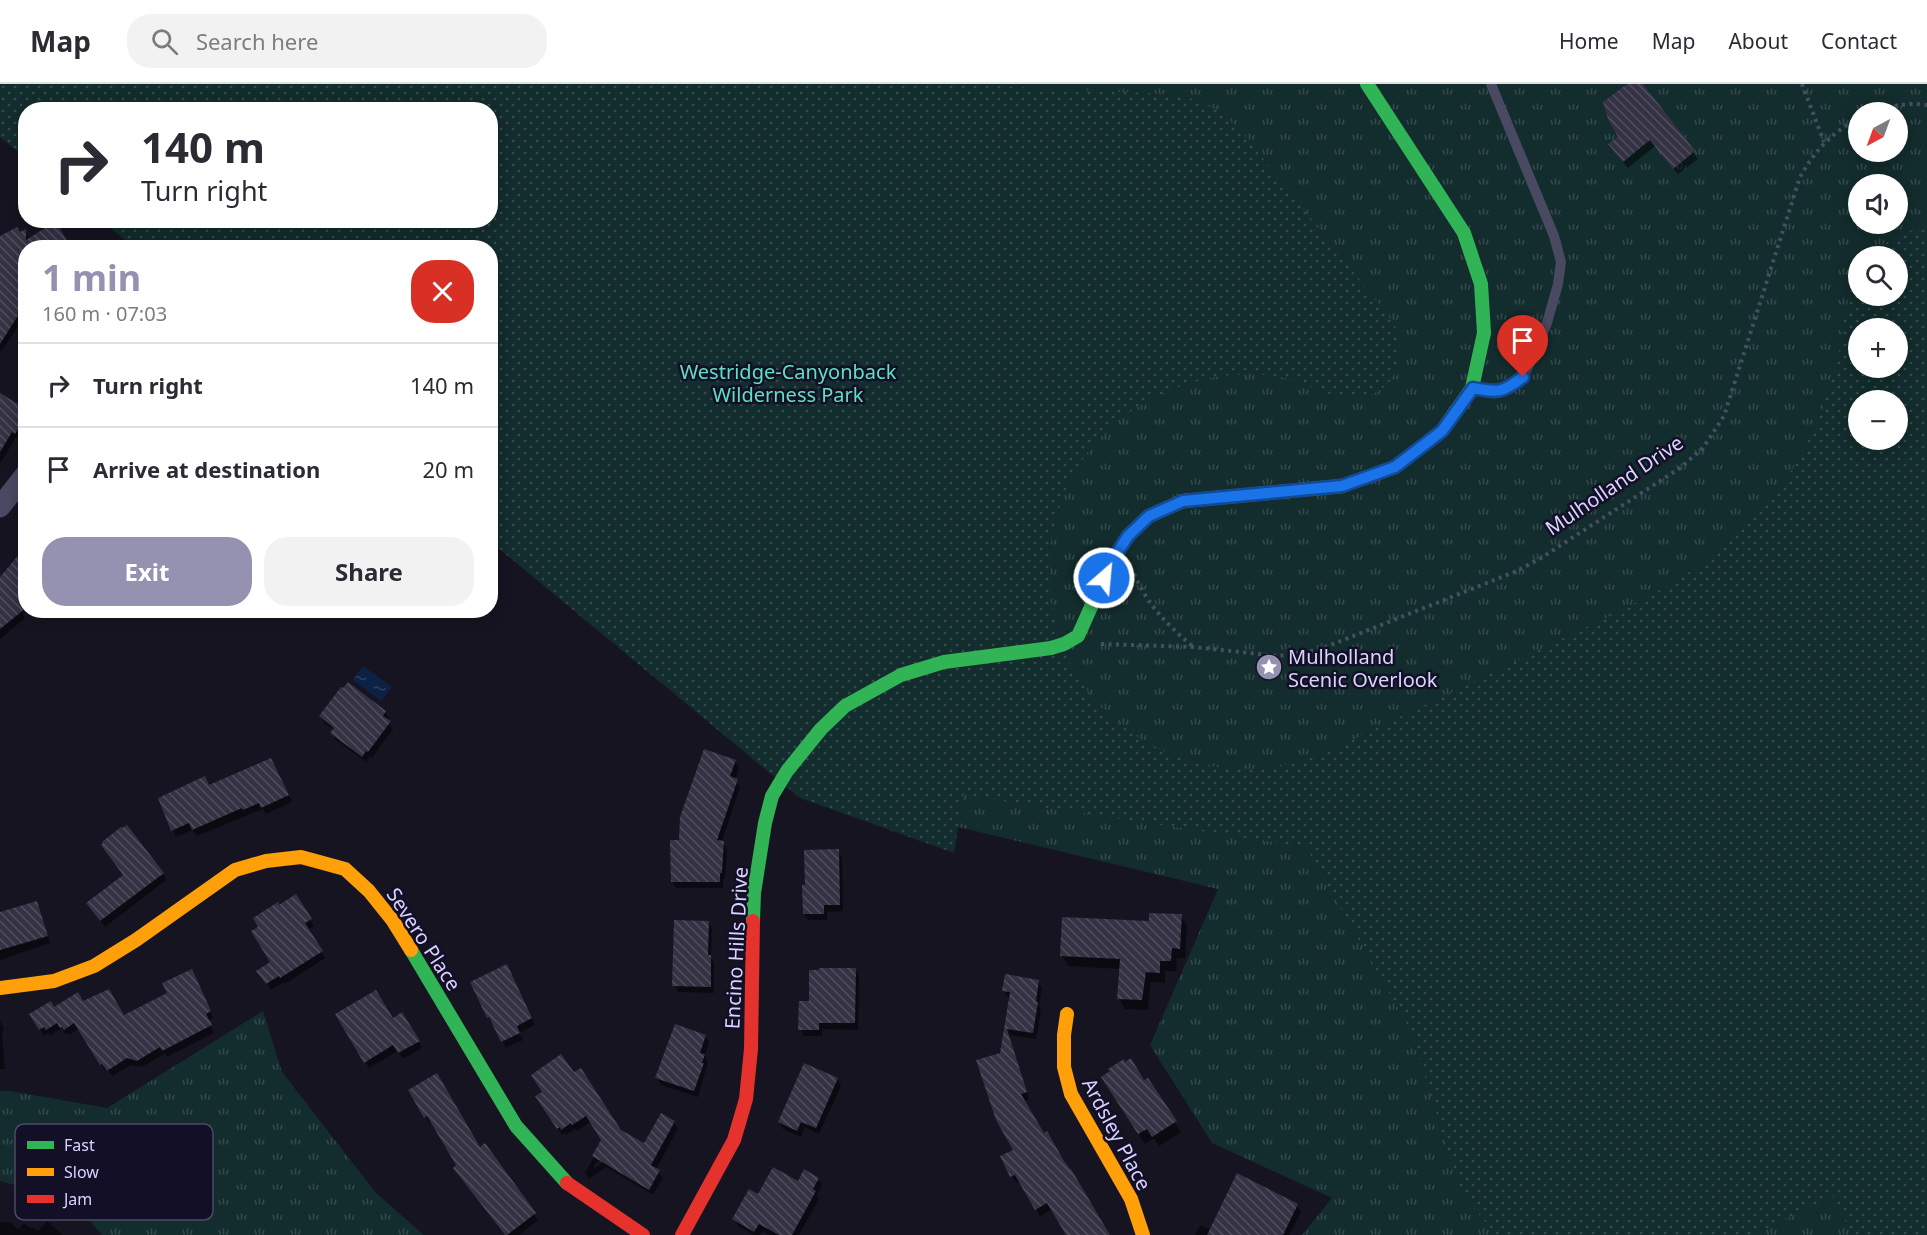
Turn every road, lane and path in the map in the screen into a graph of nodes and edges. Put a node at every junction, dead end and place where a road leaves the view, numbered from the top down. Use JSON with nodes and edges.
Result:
{"nodes":[{"id":1,"x":1367,"y":84,"type":"edge"},
{"id":2,"x":1491,"y":84,"type":"edge"},
{"id":3,"x":1802,"y":84,"type":"edge"},
{"id":4,"x":1908,"y":103,"type":"edge"},
{"id":5,"x":1927,"y":105,"type":"edge"},
{"id":6,"x":1848,"y":124,"type":"edge"},
{"id":7,"x":1824,"y":142,"type":"junction"},
{"id":8,"x":1473,"y":388,"type":"junction"},
{"id":9,"x":18,"y":484,"type":"edge"},
{"id":10,"x":0,"y":507,"type":"edge"},
{"id":11,"x":1128,"y":536,"type":"junction"},
{"id":12,"x":1078,"y":636,"type":"junction"},
{"id":13,"x":1193,"y":648,"type":"junction"},
{"id":14,"x":0,"y":988,"type":"edge"},
{"id":15,"x":1067,"y":1014,"type":"dead end"},
{"id":16,"x":643,"y":1235,"type":"edge"},
{"id":17,"x":682,"y":1235,"type":"edge"},
{"id":18,"x":1143,"y":1235,"type":"edge"}],
"edges":[{"from":1,"to":8,"type":"main road"},
{"from":2,"to":8,"type":"lane"},
{"from":3,"to":7,"type":"path"},
{"from":4,"to":5,"type":"path"},
{"from":6,"to":7,"type":"path","name":"Mulholland Drive"},
{"from":7,"to":13,"type":"path","name":"Mulholland Drive"},
{"from":8,"to":11,"type":"main road"},
{"from":9,"to":10,"type":"street"},
{"from":11,"to":12,"type":"main road"},
{"from":11,"to":13,"type":"path"},
{"from":12,"to":13,"type":"path","name":"Mulholland Drive"},
{"from":12,"to":17,"type":"main road","name":"Encino Hills Drive"},
{"from":14,"to":16,"type":"main road","name":"Severo Place"},
{"from":15,"to":18,"type":"main road","name":"Ardsley Place"}]}
